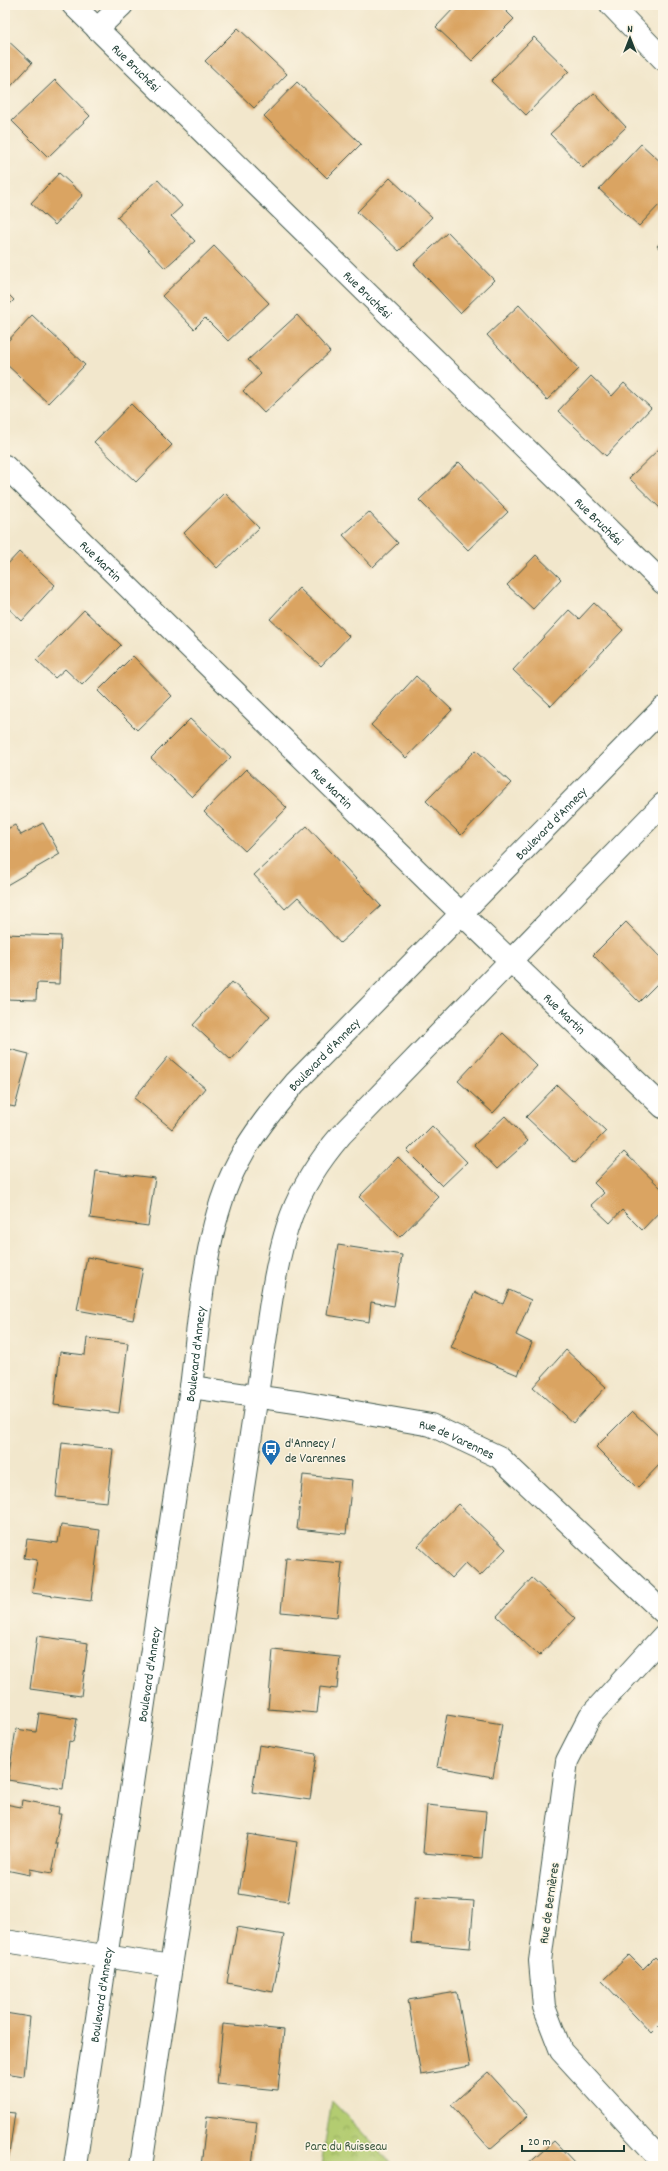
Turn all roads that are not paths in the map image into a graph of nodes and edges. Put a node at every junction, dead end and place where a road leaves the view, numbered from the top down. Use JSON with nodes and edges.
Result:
{"nodes":[{"id":1,"x":73,"y":5,"type":"edge"},
{"id":2,"x":122,"y":5,"type":"edge"},
{"id":3,"x":611,"y":5,"type":"edge"},
{"id":4,"x":97,"y":29,"type":"junction"},
{"id":5,"x":663,"y":59,"type":"edge"},
{"id":6,"x":5,"y":466,"type":"edge"},
{"id":7,"x":663,"y":583,"type":"edge"},
{"id":8,"x":663,"y":708,"type":"edge"},
{"id":9,"x":663,"y":804,"type":"edge"},
{"id":10,"x":461,"y":913,"type":"junction"},
{"id":11,"x":511,"y":960,"type":"junction"},
{"id":12,"x":663,"y":1107,"type":"edge"},
{"id":13,"x":191,"y":1387,"type":"junction"},
{"id":14,"x":256,"y":1396,"type":"junction"},
{"id":15,"x":663,"y":1612,"type":"edge"},
{"id":16,"x":663,"y":1636,"type":"edge"},
{"id":17,"x":5,"y":1942,"type":"edge"},
{"id":18,"x":105,"y":1956,"type":"junction"},
{"id":19,"x":171,"y":1966,"type":"junction"},
{"id":20,"x":663,"y":2162,"type":"edge"},
{"id":21,"x":75,"y":2166,"type":"edge"},
{"id":22,"x":141,"y":2166,"type":"edge"}],
"edges":[{"from":1,"to":4,"type":"street","name":"Rue Bruchési"},
{"from":2,"to":4,"type":"street"},
{"from":3,"to":5,"type":"street"},
{"from":4,"to":7,"type":"street","name":"Rue Bruchési"},
{"from":6,"to":10,"type":"street","name":"Rue Martin"},
{"from":8,"to":10,"type":"street","name":"Boulevard d'Annecy"},
{"from":9,"to":11,"type":"street"},
{"from":10,"to":11,"type":"street","name":"Rue Martin"},
{"from":10,"to":13,"type":"street","name":"Boulevard d'Annecy"},
{"from":11,"to":12,"type":"street","name":"Rue Martin"},
{"from":11,"to":14,"type":"street"},
{"from":13,"to":14,"type":"street","name":"Rue de Varennes"},
{"from":13,"to":18,"type":"street","name":"Boulevard d'Annecy"},
{"from":14,"to":15,"type":"street","name":"Rue de Varennes"},
{"from":14,"to":19,"type":"street"},
{"from":16,"to":20,"type":"street","name":"Rue de Bernières"},
{"from":17,"to":18,"type":"street"},
{"from":18,"to":19,"type":"street"},
{"from":18,"to":21,"type":"street","name":"Boulevard d'Annecy"},
{"from":19,"to":22,"type":"street"}]}
